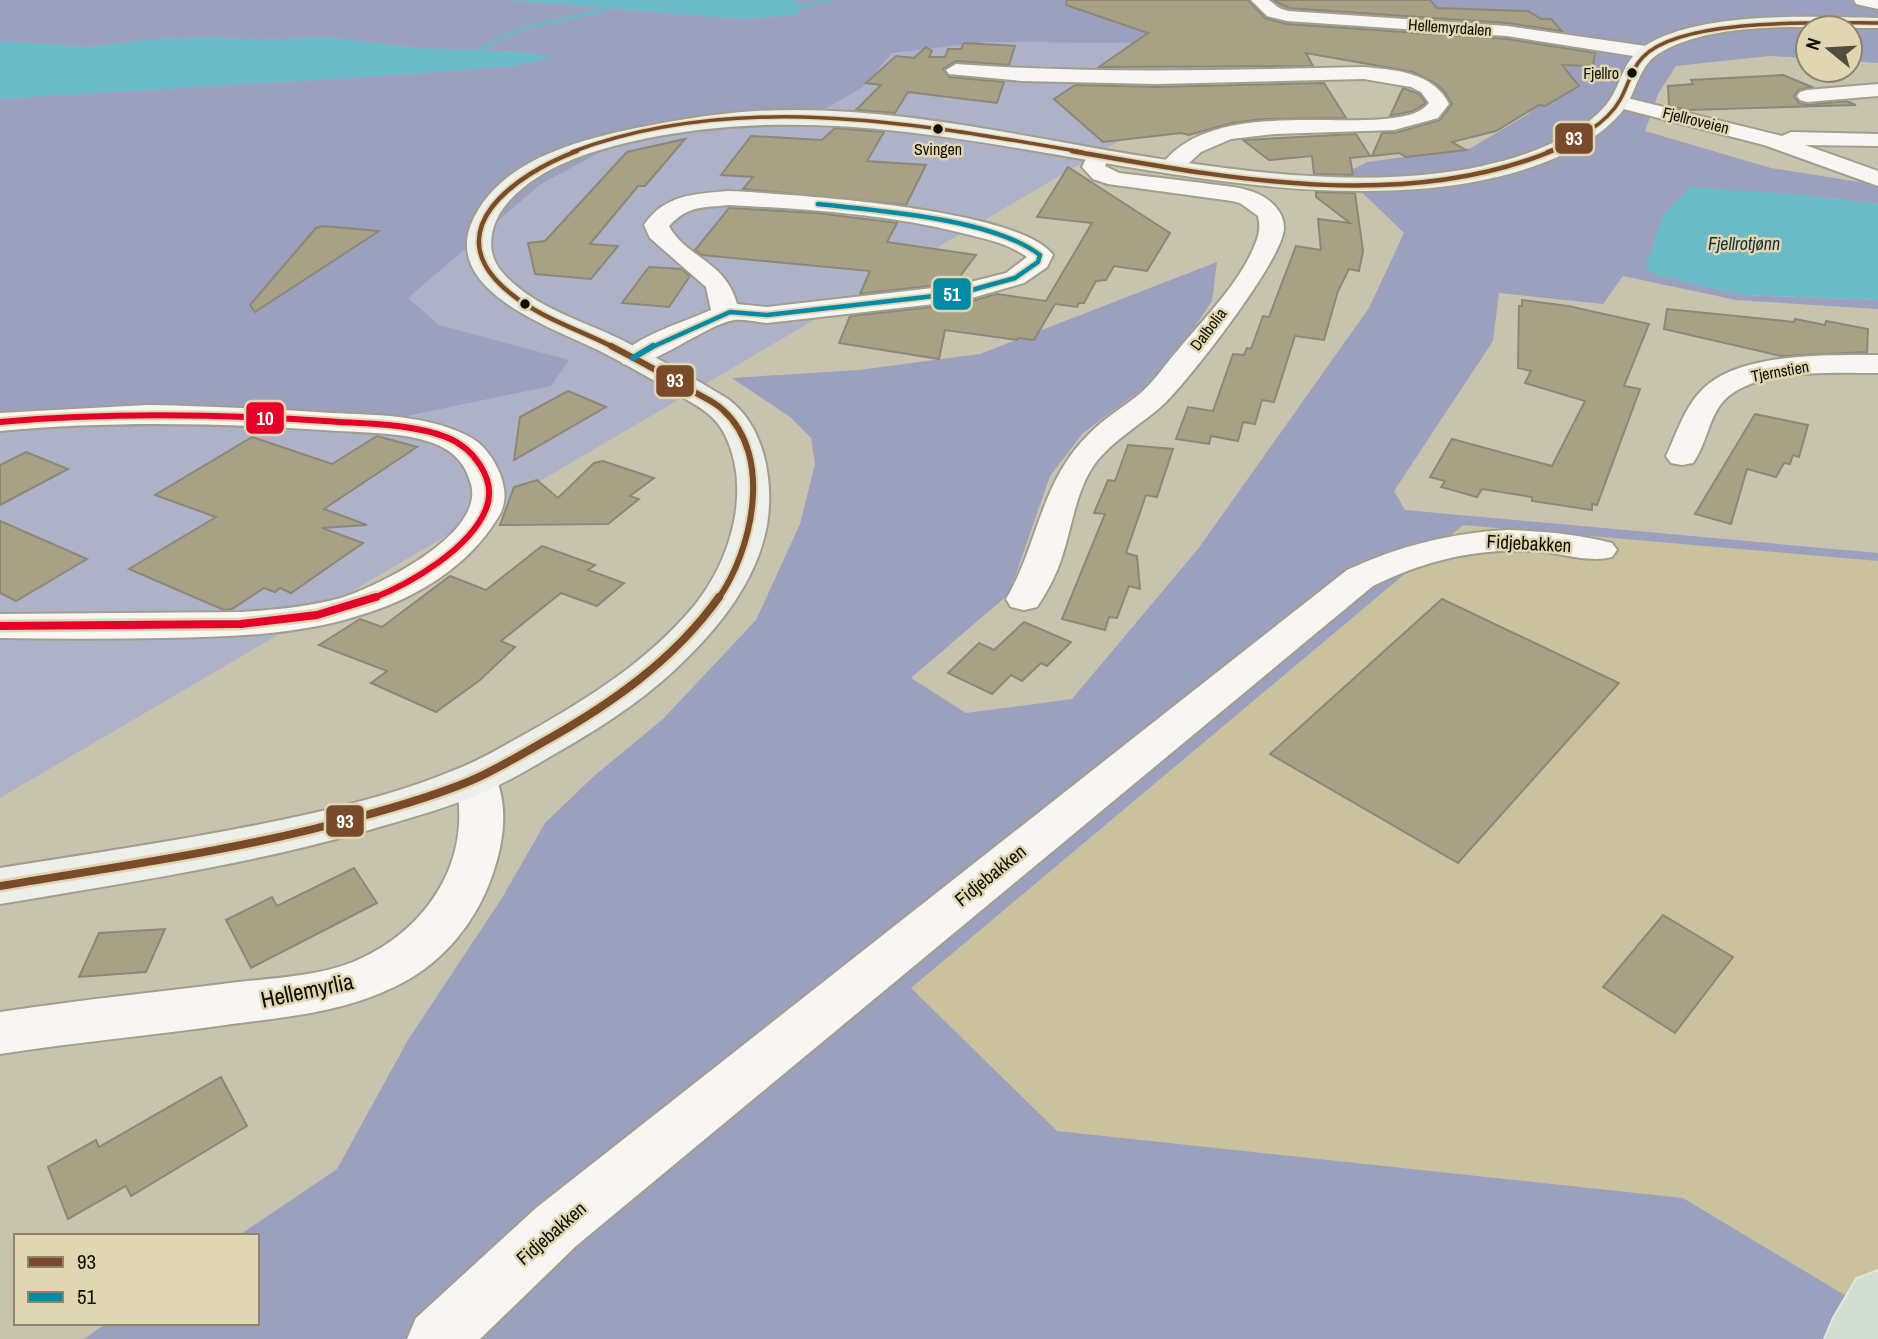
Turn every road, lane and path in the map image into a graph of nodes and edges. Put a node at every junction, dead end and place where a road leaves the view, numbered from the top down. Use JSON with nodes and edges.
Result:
{"nodes":[{"id":1,"x":1259,"y":0,"type":"edge"},
{"id":2,"x":1863,"y":0,"type":"edge"},
{"id":3,"x":1878,"y":4,"type":"edge"},
{"id":4,"x":1878,"y":23,"type":"edge"},
{"id":5,"x":1646,"y":51,"type":"junction"},
{"id":6,"x":956,"y":70,"type":"dead end"},
{"id":7,"x":1878,"y":90,"type":"edge"},
{"id":8,"x":1807,"y":96,"type":"dead end"},
{"id":9,"x":1619,"y":102,"type":"junction"},
{"id":10,"x":1878,"y":139,"type":"edge"},
{"id":11,"x":1772,"y":140,"type":"junction"},
{"id":12,"x":1097,"y":156,"type":"junction"},
{"id":13,"x":1171,"y":167,"type":"junction"},
{"id":14,"x":1878,"y":179,"type":"edge"},
{"id":15,"x":730,"y":312,"type":"junction"},
{"id":16,"x":633,"y":358,"type":"junction"},
{"id":17,"x":1878,"y":364,"type":"edge"},
{"id":18,"x":0,"y":422,"type":"edge"},
{"id":19,"x":1682,"y":456,"type":"dead end"},
{"id":20,"x":1600,"y":550,"type":"dead end"},
{"id":21,"x":1024,"y":599,"type":"dead end"},
{"id":22,"x":0,"y":626,"type":"edge"},
{"id":23,"x":476,"y":779,"type":"junction"},
{"id":24,"x":0,"y":886,"type":"edge"},
{"id":25,"x":0,"y":1033,"type":"edge"},
{"id":26,"x":1878,"y":1300,"type":"edge"},
{"id":27,"x":438,"y":1339,"type":"edge"},
{"id":28,"x":1855,"y":1339,"type":"edge"}],
"edges":[{"from":1,"to":5,"type":"street","name":"Hellemyrdalen"},
{"from":2,"to":3,"type":"street"},
{"from":4,"to":5,"type":"street"},
{"from":5,"to":9,"type":"street"},
{"from":6,"to":13,"type":"street"},
{"from":7,"to":8,"type":"street"},
{"from":9,"to":11,"type":"street","name":"Fjellroveien"},
{"from":9,"to":13,"type":"street"},
{"from":10,"to":11,"type":"street","name":"Fjellroveien"},
{"from":11,"to":14,"type":"street","name":"Fjellroveien"},
{"from":12,"to":13,"type":"street"},
{"from":12,"to":16,"type":"street"},
{"from":12,"to":21,"type":"street","name":"Dalbolia"},
{"from":15,"to":15,"type":"street"},
{"from":15,"to":16,"type":"street"},
{"from":16,"to":23,"type":"street"},
{"from":17,"to":19,"type":"street","name":"Tjernstien"},
{"from":18,"to":22,"type":"street"},
{"from":20,"to":27,"type":"street","name":"Fidjebakken"},
{"from":23,"to":24,"type":"street"},
{"from":23,"to":25,"type":"street","name":"Hellemyrlia"},
{"from":26,"to":28,"type":"highway"}]}
